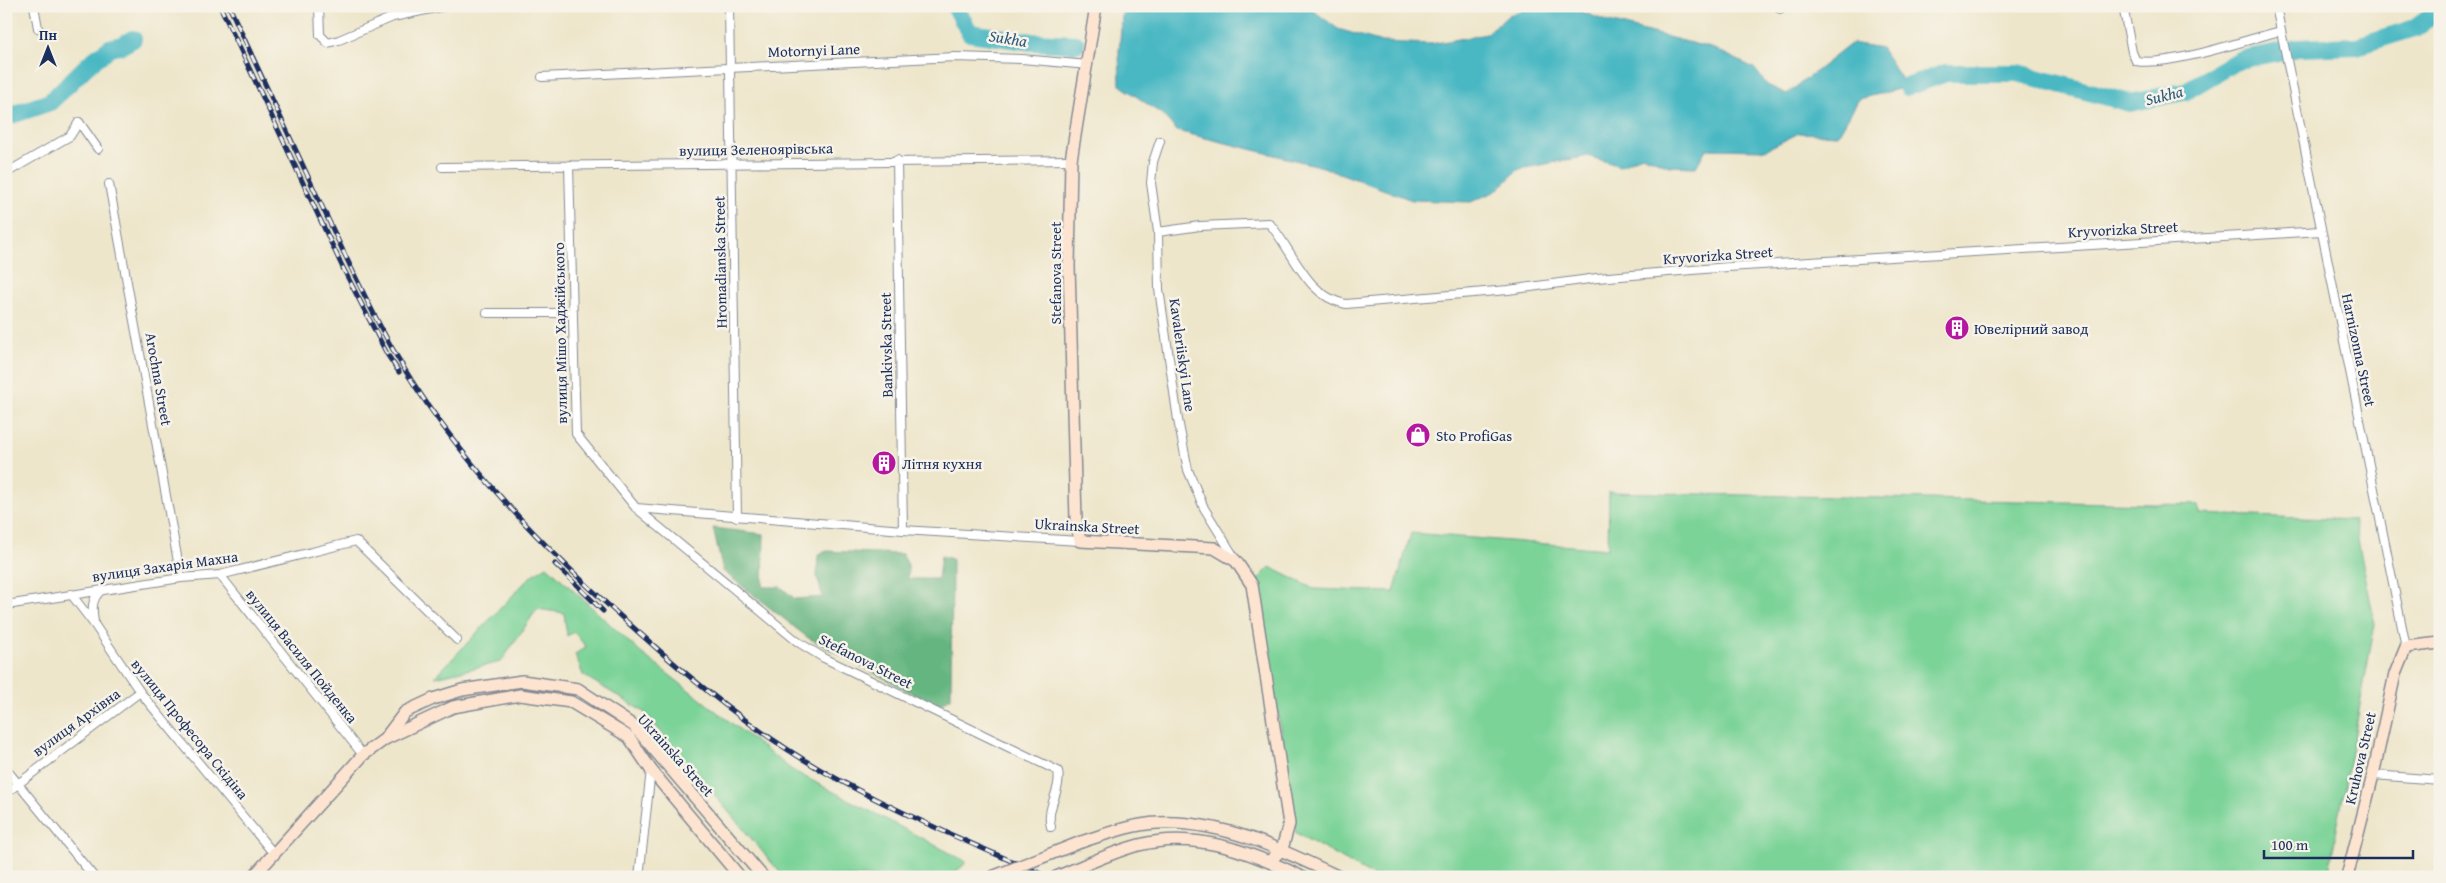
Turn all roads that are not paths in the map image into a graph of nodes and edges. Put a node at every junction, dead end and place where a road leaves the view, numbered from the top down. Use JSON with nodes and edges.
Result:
{"nodes":[{"id":1,"x":34,"y":6,"type":"edge"},
{"id":2,"x":319,"y":6,"type":"edge"},
{"id":3,"x":445,"y":6,"type":"edge"},
{"id":4,"x":729,"y":6,"type":"edge"},
{"id":5,"x":1096,"y":6,"type":"edge"},
{"id":6,"x":2124,"y":6,"type":"edge"},
{"id":7,"x":2276,"y":6,"type":"edge"},
{"id":8,"x":38,"y":28,"type":"dead end"},
{"id":9,"x":2280,"y":31,"type":"junction"},
{"id":10,"x":1088,"y":65,"type":"junction"},
{"id":11,"x":731,"y":67,"type":"junction"},
{"id":12,"x":542,"y":77,"type":"dead end"},
{"id":13,"x":1160,"y":141,"type":"dead end"},
{"id":14,"x":98,"y":148,"type":"dead end"},
{"id":15,"x":897,"y":160,"type":"junction"},
{"id":16,"x":1071,"y":160,"type":"junction"},
{"id":17,"x":732,"y":163,"type":"junction"},
{"id":18,"x":569,"y":165,"type":"junction"},
{"id":19,"x":442,"y":167,"type":"dead end"},
{"id":20,"x":6,"y":173,"type":"edge"},
{"id":21,"x":109,"y":184,"type":"dead end"},
{"id":22,"x":2320,"y":231,"type":"junction"},
{"id":23,"x":1158,"y":232,"type":"junction"},
{"id":24,"x":487,"y":312,"type":"dead end"},
{"id":25,"x":573,"y":312,"type":"junction"},
{"id":26,"x":636,"y":508,"type":"junction"},
{"id":27,"x":737,"y":517,"type":"junction"},
{"id":28,"x":903,"y":530,"type":"junction"},
{"id":29,"x":1080,"y":541,"type":"junction"},
{"id":30,"x":1236,"y":561,"type":"junction"},
{"id":31,"x":220,"y":575,"type":"junction"},
{"id":32,"x":181,"y":578,"type":"junction"},
{"id":33,"x":102,"y":590,"type":"junction"},
{"id":34,"x":71,"y":594,"type":"junction"},
{"id":35,"x":6,"y":605,"type":"edge"},
{"id":36,"x":94,"y":624,"type":"junction"},
{"id":37,"x":457,"y":640,"type":"dead end"},
{"id":38,"x":2440,"y":643,"type":"edge"},
{"id":39,"x":2406,"y":647,"type":"junction"},
{"id":40,"x":140,"y":692,"type":"junction"},
{"id":41,"x":385,"y":739,"type":"junction"},
{"id":42,"x":363,"y":755,"type":"junction"},
{"id":43,"x":6,"y":769,"type":"edge"},
{"id":44,"x":652,"y":770,"type":"junction"},
{"id":45,"x":2373,"y":775,"type":"junction"},
{"id":46,"x":2440,"y":780,"type":"edge"},
{"id":47,"x":17,"y":783,"type":"junction"},
{"id":48,"x":6,"y":793,"type":"edge"},
{"id":49,"x":1051,"y":827,"type":"dead end"},
{"id":50,"x":1282,"y":849,"type":"junction"},
{"id":51,"x":274,"y":854,"type":"junction"},
{"id":52,"x":1270,"y":861,"type":"junction"},
{"id":53,"x":94,"y":877,"type":"edge"},
{"id":54,"x":253,"y":877,"type":"edge"},
{"id":55,"x":639,"y":877,"type":"edge"},
{"id":56,"x":740,"y":877,"type":"edge"},
{"id":57,"x":763,"y":877,"type":"edge"},
{"id":58,"x":992,"y":877,"type":"edge"},
{"id":59,"x":1056,"y":877,"type":"edge"},
{"id":60,"x":1302,"y":877,"type":"edge"},
{"id":61,"x":1339,"y":877,"type":"edge"},
{"id":62,"x":2346,"y":877,"type":"edge"}],
"edges":[{"from":1,"to":8,"type":"street"},
{"from":2,"to":3,"type":"street"},
{"from":4,"to":11,"type":"street","name":"Hromadianska Street"},
{"from":5,"to":10,"type":"main road","name":"Stefanova Street"},
{"from":6,"to":9,"type":"street"},
{"from":7,"to":9,"type":"street"},
{"from":9,"to":22,"type":"street","name":"Harnizonna Street"},
{"from":10,"to":11,"type":"street","name":"Motornyi Lane"},
{"from":10,"to":16,"type":"main road","name":"Stefanova Street"},
{"from":11,"to":12,"type":"street","name":"Motornyi Lane"},
{"from":11,"to":17,"type":"street","name":"Hromadianska Street"},
{"from":13,"to":23,"type":"street","name":"Kavaleriiskyi Lane"},
{"from":14,"to":20,"type":"street"},
{"from":15,"to":16,"type":"street","name":"вулиця Зеленоярівська"},
{"from":15,"to":17,"type":"street","name":"вулиця Зеленоярівська"},
{"from":15,"to":28,"type":"street","name":"Bankivska Street"},
{"from":16,"to":29,"type":"main road","name":"Stefanova Street"},
{"from":17,"to":18,"type":"street","name":"вулиця Зеленоярівська"},
{"from":17,"to":27,"type":"street","name":"Hromadianska Street"},
{"from":18,"to":19,"type":"street","name":"вулиця Зеленоярівська"},
{"from":18,"to":25,"type":"street","name":"вулиця Мішо Хаджійського"},
{"from":21,"to":32,"type":"street","name":"Arochna Street"},
{"from":22,"to":23,"type":"street","name":"Kryvorizka Street"},
{"from":22,"to":39,"type":"street","name":"Harnizonna Street"},
{"from":23,"to":30,"type":"street","name":"Kavaleriiskyi Lane"},
{"from":24,"to":25,"type":"street"},
{"from":25,"to":26,"type":"street","name":"вулиця Мішо Хаджійського"},
{"from":26,"to":27,"type":"street","name":"Ukrainska Street"},
{"from":26,"to":49,"type":"street","name":"Stefanova Street"},
{"from":27,"to":28,"type":"street","name":"Ukrainska Street"},
{"from":28,"to":29,"type":"street","name":"Ukrainska Street"},
{"from":29,"to":30,"type":"main road","name":"Ukrainska Street"},
{"from":30,"to":50,"type":"main road","name":"Ukrainska Street"},
{"from":31,"to":32,"type":"street","name":"вулиця Захарія Махна"},
{"from":31,"to":37,"type":"street","name":"вулиця Захарія Махна"},
{"from":31,"to":42,"type":"street","name":"вулиця Василя Пойденка"},
{"from":32,"to":33,"type":"street","name":"вулиця Захарія Махна"},
{"from":33,"to":34,"type":"street","name":"вулиця Захарія Махна"},
{"from":33,"to":36,"type":"street"},
{"from":34,"to":35,"type":"street","name":"вулиця Захарія Махна"},
{"from":34,"to":36,"type":"street","name":"вулиця Професора Скідіна"},
{"from":36,"to":40,"type":"street","name":"вулиця Професора Скідіна"},
{"from":38,"to":39,"type":"main road"},
{"from":39,"to":45,"type":"main road","name":"Kruhova Street"},
{"from":40,"to":47,"type":"street","name":"вулиця Архівна"},
{"from":40,"to":51,"type":"street","name":"вулиця Професора Скідіна"},
{"from":41,"to":42,"type":"main road","name":"Ukrainska Street"},
{"from":41,"to":44,"type":"main road","name":"Ukrainska Street"},
{"from":41,"to":57,"type":"main road","name":"Ukrainska Street"},
{"from":42,"to":51,"type":"main road","name":"Ukrainska Street"},
{"from":43,"to":47,"type":"street"},
{"from":44,"to":55,"type":"street"},
{"from":44,"to":56,"type":"main road","name":"Ukrainska Street"},
{"from":45,"to":46,"type":"street"},
{"from":45,"to":62,"type":"main road","name":"Kruhova Street"},
{"from":47,"to":48,"type":"street","name":"вулиця Архівна"},
{"from":47,"to":53,"type":"street"},
{"from":50,"to":52,"type":"main road"},
{"from":50,"to":58,"type":"main road","bridge":true},
{"from":50,"to":61,"type":"main road"},
{"from":51,"to":54,"type":"main road","name":"Ukrainska Street"},
{"from":52,"to":59,"type":"main road"},
{"from":52,"to":60,"type":"main road"}]}
